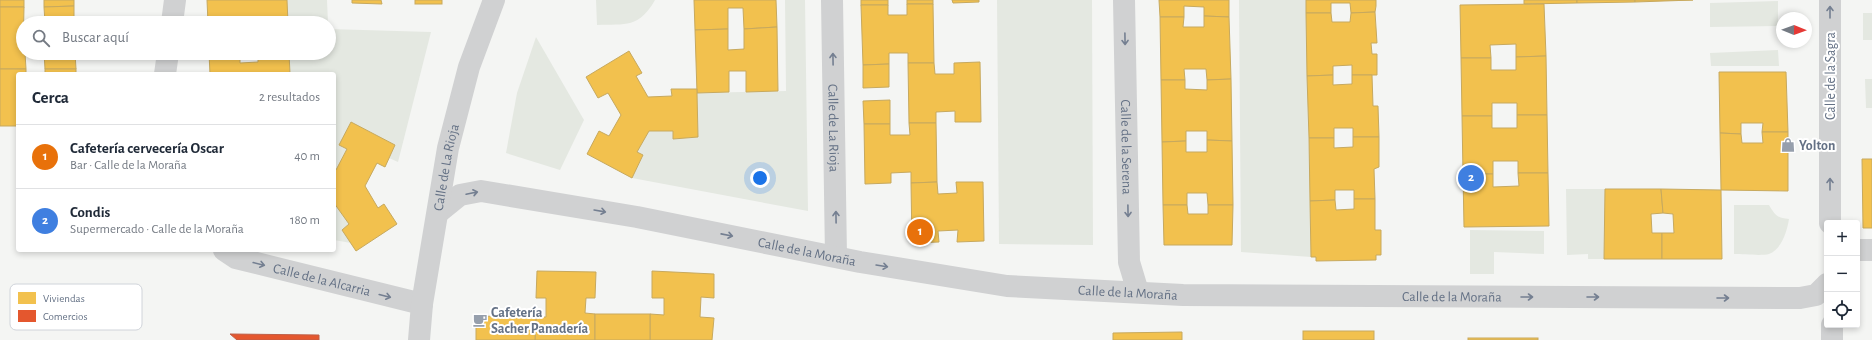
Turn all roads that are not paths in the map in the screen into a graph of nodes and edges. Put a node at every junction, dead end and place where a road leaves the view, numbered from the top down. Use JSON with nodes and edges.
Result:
{"nodes":[{"id":1,"x":175,"y":0,"type":"edge"},
{"id":2,"x":494,"y":0,"type":"edge"},
{"id":3,"x":832,"y":0,"type":"edge"},
{"id":4,"x":1124,"y":0,"type":"edge"},
{"id":5,"x":1830,"y":0,"type":"edge"},
{"id":6,"x":173,"y":16,"type":"edge"},
{"id":7,"x":167,"y":60,"type":"edge"},
{"id":8,"x":165,"y":72,"type":"edge"},
{"id":9,"x":439,"y":212,"type":"junction"},
{"id":10,"x":1830,"y":220,"type":"edge"},
{"id":11,"x":1860,"y":250,"type":"edge"},
{"id":12,"x":1872,"y":250,"type":"edge"},
{"id":13,"x":227,"y":252,"type":"edge"},
{"id":14,"x":836,"y":256,"type":"junction"},
{"id":15,"x":1824,"y":287,"type":"edge"},
{"id":16,"x":1138,"y":292,"type":"junction"},
{"id":17,"x":422,"y":304,"type":"junction"},
{"id":18,"x":1832,"y":328,"type":"edge"},
{"id":19,"x":419,"y":340,"type":"edge"},
{"id":20,"x":1832,"y":340,"type":"edge"}],
"edges":[{"from":1,"to":6,"type":"street"},
{"from":2,"to":9,"type":"street","name":"Calle de La Rioja"},
{"from":14,"to":3,"type":"street","name":"Calle de La Rioja","one_way":true},
{"from":4,"to":16,"type":"street","name":"Calle de la Serena","one_way":true},
{"from":10,"to":5,"type":"street","name":"Calle de la Sagra","one_way":true},
{"from":7,"to":8,"type":"street"},
{"from":9,"to":14,"type":"street","name":"Calle de la Moraña","one_way":true},
{"from":9,"to":17,"type":"street","name":"Calle de La Rioja"},
{"from":11,"to":12,"type":"street"},
{"from":13,"to":17,"type":"street","name":"Calle de la Alcarria","one_way":true},
{"from":14,"to":16,"type":"street","name":"Calle de la Moraña","one_way":true},
{"from":16,"to":15,"type":"street","name":"Calle de la Moraña","one_way":true},
{"from":17,"to":19,"type":"street","name":"Calle de La Rioja"},
{"from":18,"to":20,"type":"street"}]}
